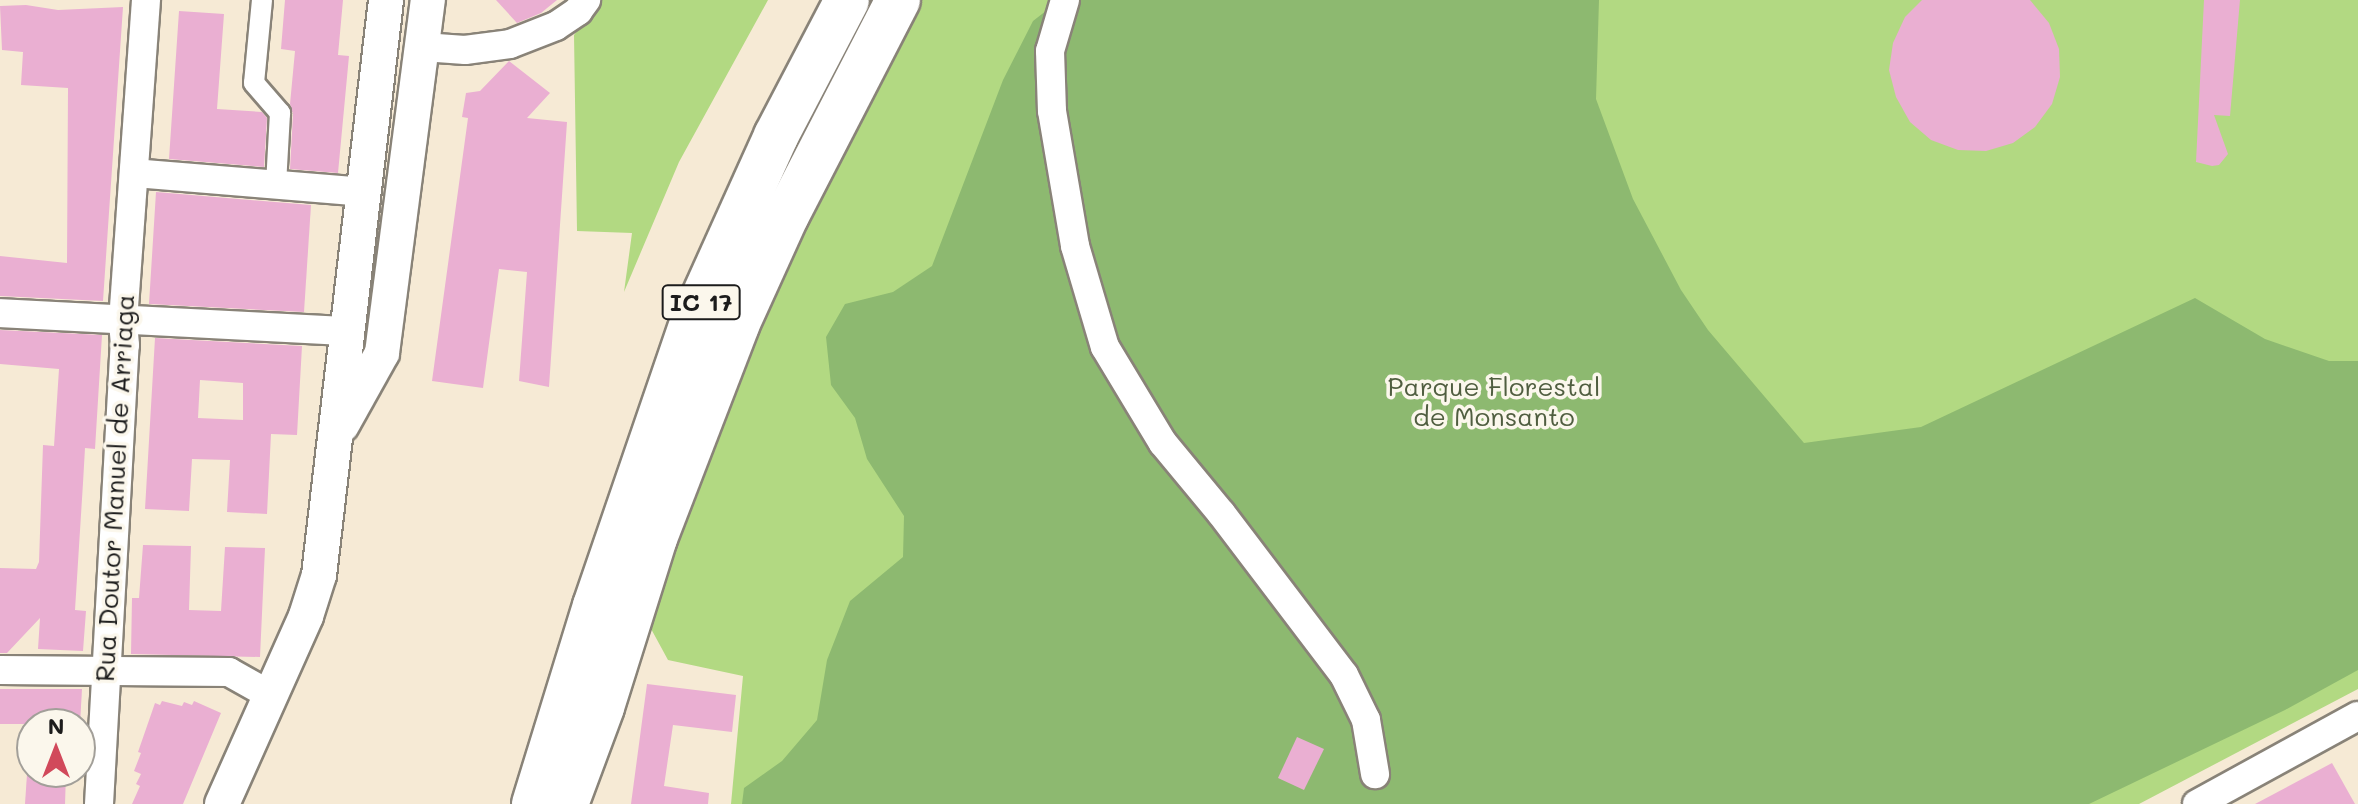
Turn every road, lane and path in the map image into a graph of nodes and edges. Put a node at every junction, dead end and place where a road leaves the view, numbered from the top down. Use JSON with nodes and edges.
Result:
{"nodes":[{"id":1,"x":146,"y":0,"type":"edge"},
{"id":2,"x":262,"y":0,"type":"edge"},
{"id":3,"x":386,"y":0,"type":"edge"},
{"id":4,"x":428,"y":0,"type":"edge"},
{"id":5,"x":586,"y":0,"type":"edge"},
{"id":6,"x":1065,"y":0,"type":"edge"},
{"id":7,"x":844,"y":6,"type":"edge"},
{"id":8,"x":891,"y":14,"type":"edge"},
{"id":9,"x":423,"y":47,"type":"junction"},
{"id":10,"x":134,"y":173,"type":"junction"},
{"id":11,"x":276,"y":184,"type":"junction"},
{"id":12,"x":363,"y":192,"type":"junction"},
{"id":13,"x":0,"y":313,"type":"edge"},
{"id":14,"x":123,"y":321,"type":"junction"},
{"id":15,"x":345,"y":331,"type":"junction"},
{"id":16,"x":338,"y":432,"type":"junction"},
{"id":17,"x":0,"y":670,"type":"edge"},
{"id":18,"x":105,"y":670,"type":"junction"},
{"id":19,"x":272,"y":696,"type":"junction"},
{"id":20,"x":2358,"y":716,"type":"edge"},
{"id":21,"x":1375,"y":774,"type":"dead end"},
{"id":22,"x":99,"y":804,"type":"edge"},
{"id":23,"x":222,"y":804,"type":"edge"},
{"id":24,"x":534,"y":804,"type":"edge"},
{"id":25,"x":566,"y":804,"type":"edge"},
{"id":26,"x":2197,"y":804,"type":"edge"}],
"edges":[{"from":1,"to":10,"type":"street","name":"Rua Doutor Manuel de Arriaga"},
{"from":2,"to":11,"type":"street"},
{"from":3,"to":12,"type":"street"},
{"from":4,"to":9,"type":"street"},
{"from":5,"to":9,"type":"street"},
{"from":6,"to":21,"type":"street"},
{"from":7,"to":24,"type":"highway","number":"IC 17"},
{"from":8,"to":25,"type":"highway","number":"IC 17"},
{"from":9,"to":16,"type":"street"},
{"from":10,"to":11,"type":"street"},
{"from":10,"to":14,"type":"street","name":"Rua Doutor Manuel de Arriaga"},
{"from":11,"to":12,"type":"street"},
{"from":12,"to":15,"type":"street"},
{"from":13,"to":14,"type":"street"},
{"from":14,"to":15,"type":"street"},
{"from":14,"to":18,"type":"street","name":"Rua Doutor Manuel de Arriaga"},
{"from":15,"to":16,"type":"street"},
{"from":16,"to":19,"type":"street"},
{"from":17,"to":18,"type":"street"},
{"from":18,"to":19,"type":"street"},
{"from":18,"to":22,"type":"street","name":"Rua Doutor Manuel de Arriaga"},
{"from":19,"to":23,"type":"street"},
{"from":20,"to":26,"type":"street"}]}
